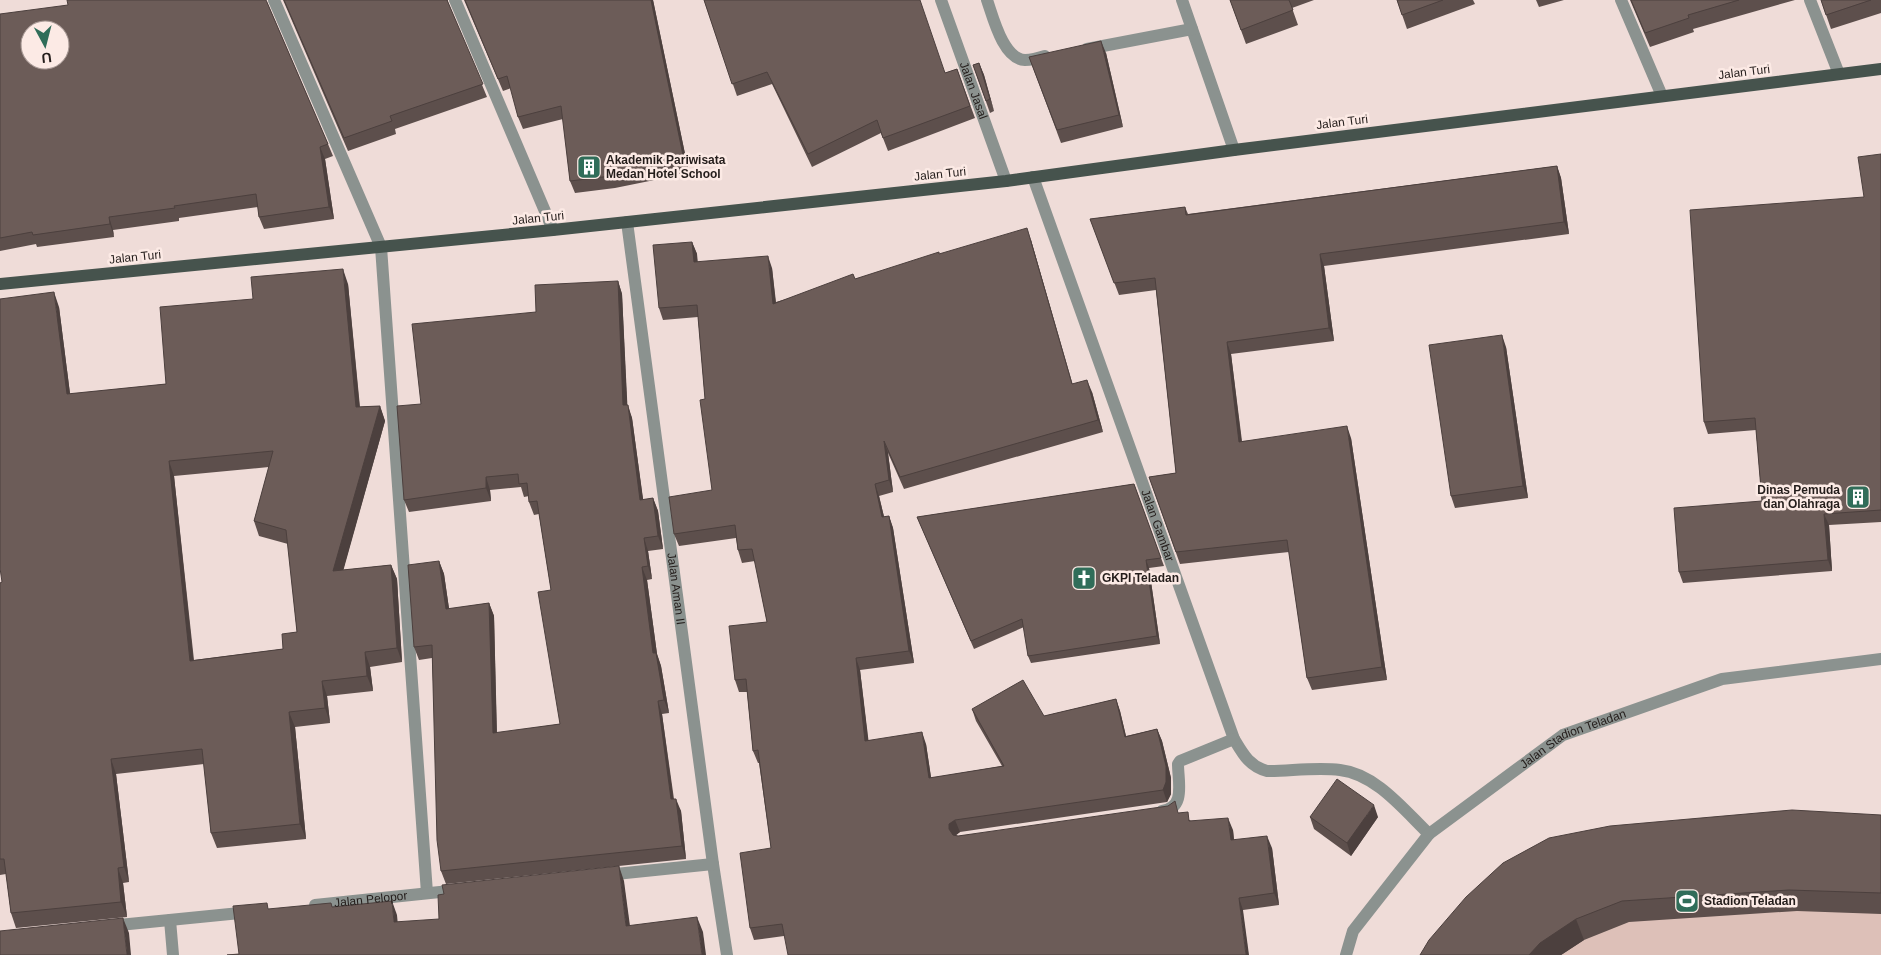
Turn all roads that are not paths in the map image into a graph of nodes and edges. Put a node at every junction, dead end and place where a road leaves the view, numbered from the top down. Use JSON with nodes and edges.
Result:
{"nodes":[{"id":1,"x":274,"y":0,"type":"edge"},
{"id":2,"x":455,"y":0,"type":"edge"},
{"id":3,"x":941,"y":0,"type":"edge"},
{"id":4,"x":987,"y":0,"type":"edge"},
{"id":5,"x":1182,"y":0,"type":"edge"},
{"id":6,"x":1621,"y":0,"type":"edge"},
{"id":7,"x":1810,"y":0,"type":"edge"},
{"id":8,"x":1192,"y":29,"type":"junction"},
{"id":9,"x":1881,"y":69,"type":"edge"},
{"id":10,"x":1839,"y":74,"type":"junction"},
{"id":11,"x":1662,"y":96,"type":"junction"},
{"id":12,"x":1234,"y":150,"type":"junction"},
{"id":13,"x":1033,"y":177,"type":"junction"},
{"id":14,"x":1006,"y":181,"type":"junction"},
{"id":15,"x":627,"y":222,"type":"junction"},
{"id":16,"x":553,"y":230,"type":"junction"},
{"id":17,"x":381,"y":247,"type":"junction"},
{"id":18,"x":0,"y":284,"type":"edge"},
{"id":19,"x":1881,"y":658,"type":"edge"},
{"id":20,"x":1234,"y":739,"type":"junction"},
{"id":21,"x":1152,"y":813,"type":"edge"},
{"id":22,"x":1429,"y":834,"type":"junction"},
{"id":23,"x":713,"y":864,"type":"junction"},
{"id":24,"x":595,"y":876,"type":"edge"},
{"id":25,"x":467,"y":889,"type":"edge"},
{"id":26,"x":428,"y":893,"type":"junction"},
{"id":27,"x":298,"y":907,"type":"edge"},
{"id":28,"x":259,"y":911,"type":"edge"},
{"id":29,"x":170,"y":920,"type":"junction"},
{"id":30,"x":94,"y":928,"type":"edge"},
{"id":31,"x":173,"y":955,"type":"edge"},
{"id":32,"x":727,"y":955,"type":"edge"},
{"id":33,"x":1346,"y":955,"type":"edge"}],
"edges":[{"from":1,"to":17,"type":"street"},
{"from":2,"to":16,"type":"street"},
{"from":3,"to":14,"type":"street","name":"Jalan Jasal"},
{"from":4,"to":8,"type":"street"},
{"from":5,"to":8,"type":"street"},
{"from":6,"to":11,"type":"street"},
{"from":7,"to":10,"type":"street"},
{"from":8,"to":12,"type":"street"},
{"from":9,"to":10,"type":"main road","name":"Jalan Turi"},
{"from":10,"to":11,"type":"main road","name":"Jalan Turi"},
{"from":11,"to":12,"type":"main road","name":"Jalan Turi"},
{"from":12,"to":13,"type":"main road","name":"Jalan Turi"},
{"from":13,"to":14,"type":"main road","name":"Jalan Turi"},
{"from":13,"to":20,"type":"street","name":"Jalan Gambar"},
{"from":14,"to":15,"type":"main road","name":"Jalan Turi"},
{"from":15,"to":16,"type":"main road","name":"Jalan Turi"},
{"from":15,"to":23,"type":"street","name":"Jalan Aman II"},
{"from":16,"to":17,"type":"main road","name":"Jalan Turi"},
{"from":17,"to":18,"type":"main road","name":"Jalan Turi"},
{"from":17,"to":26,"type":"street"},
{"from":19,"to":22,"type":"street","name":"Jalan Stadion Teladan"},
{"from":20,"to":21,"type":"street"},
{"from":20,"to":22,"type":"street","name":"Jalan Gambar"},
{"from":22,"to":33,"type":"street","name":"Jalan Stadion Teladan"},
{"from":23,"to":24,"type":"street"},
{"from":23,"to":32,"type":"street","name":"Jalan Aman II"},
{"from":25,"to":26,"type":"street","name":"Jalan Pelopor"},
{"from":26,"to":27,"type":"street","name":"Jalan Pelopor"},
{"from":28,"to":29,"type":"street"},
{"from":29,"to":30,"type":"street"},
{"from":29,"to":31,"type":"street"}]}
